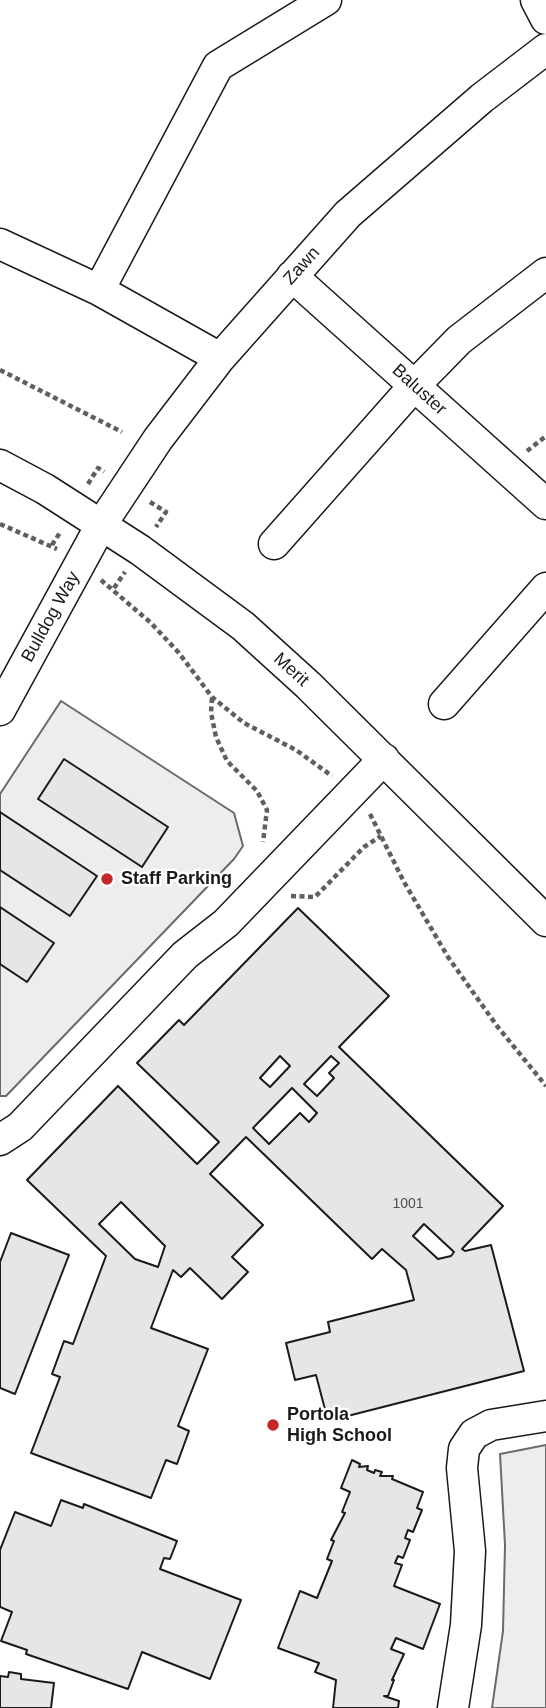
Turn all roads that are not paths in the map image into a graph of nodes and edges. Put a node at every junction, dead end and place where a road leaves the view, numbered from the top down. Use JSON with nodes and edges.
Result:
{"nodes":[{"id":1,"x":326,"y":0,"type":"edge"},
{"id":2,"x":536,"y":0,"type":"edge"},
{"id":3,"x":291,"y":8,"type":"edge"},
{"id":4,"x":546,"y":19,"type":"edge"},
{"id":5,"x":546,"y":49,"type":"edge"},
{"id":6,"x":0,"y":244,"type":"edge"},
{"id":7,"x":546,"y":273,"type":"edge"},
{"id":8,"x":292,"y":276,"type":"junction"},
{"id":9,"x":99,"y":290,"type":"junction"},
{"id":10,"x":220,"y":358,"type":"junction"},
{"id":11,"x":414,"y":386,"type":"junction"},
{"id":12,"x":0,"y":466,"type":"edge"},
{"id":13,"x":546,"y":504,"type":"edge"},
{"id":14,"x":101,"y":525,"type":"junction"},
{"id":15,"x":274,"y":544,"type":"dead end"},
{"id":16,"x":546,"y":588,"type":"edge"},
{"id":17,"x":444,"y":704,"type":"dead end"},
{"id":18,"x":0,"y":710,"type":"edge"},
{"id":19,"x":384,"y":759,"type":"junction"},
{"id":20,"x":546,"y":921,"type":"edge"},
{"id":21,"x":0,"y":1140,"type":"edge"},
{"id":22,"x":546,"y":1416,"type":"edge"},
{"id":23,"x":453,"y":1708,"type":"edge"}],
"edges":[{"from":1,"to":3,"type":"street"},
{"from":2,"to":4,"type":"street"},
{"from":3,"to":9,"type":"street"},
{"from":5,"to":8,"type":"street","name":"Zawn"},
{"from":6,"to":9,"type":"street"},
{"from":7,"to":11,"type":"street"},
{"from":8,"to":10,"type":"street","name":"Zawn"},
{"from":8,"to":11,"type":"street","name":"Baluster"},
{"from":9,"to":10,"type":"street"},
{"from":10,"to":14,"type":"street","name":"Zawn"},
{"from":11,"to":13,"type":"street","name":"Baluster"},
{"from":11,"to":15,"type":"street"},
{"from":12,"to":14,"type":"street","name":"Merit"},
{"from":14,"to":18,"type":"street","name":"Bulldog Way"},
{"from":14,"to":19,"type":"street","name":"Merit"},
{"from":16,"to":17,"type":"street"},
{"from":19,"to":20,"type":"street","name":"Merit"},
{"from":19,"to":21,"type":"street"},
{"from":22,"to":23,"type":"street"}]}
